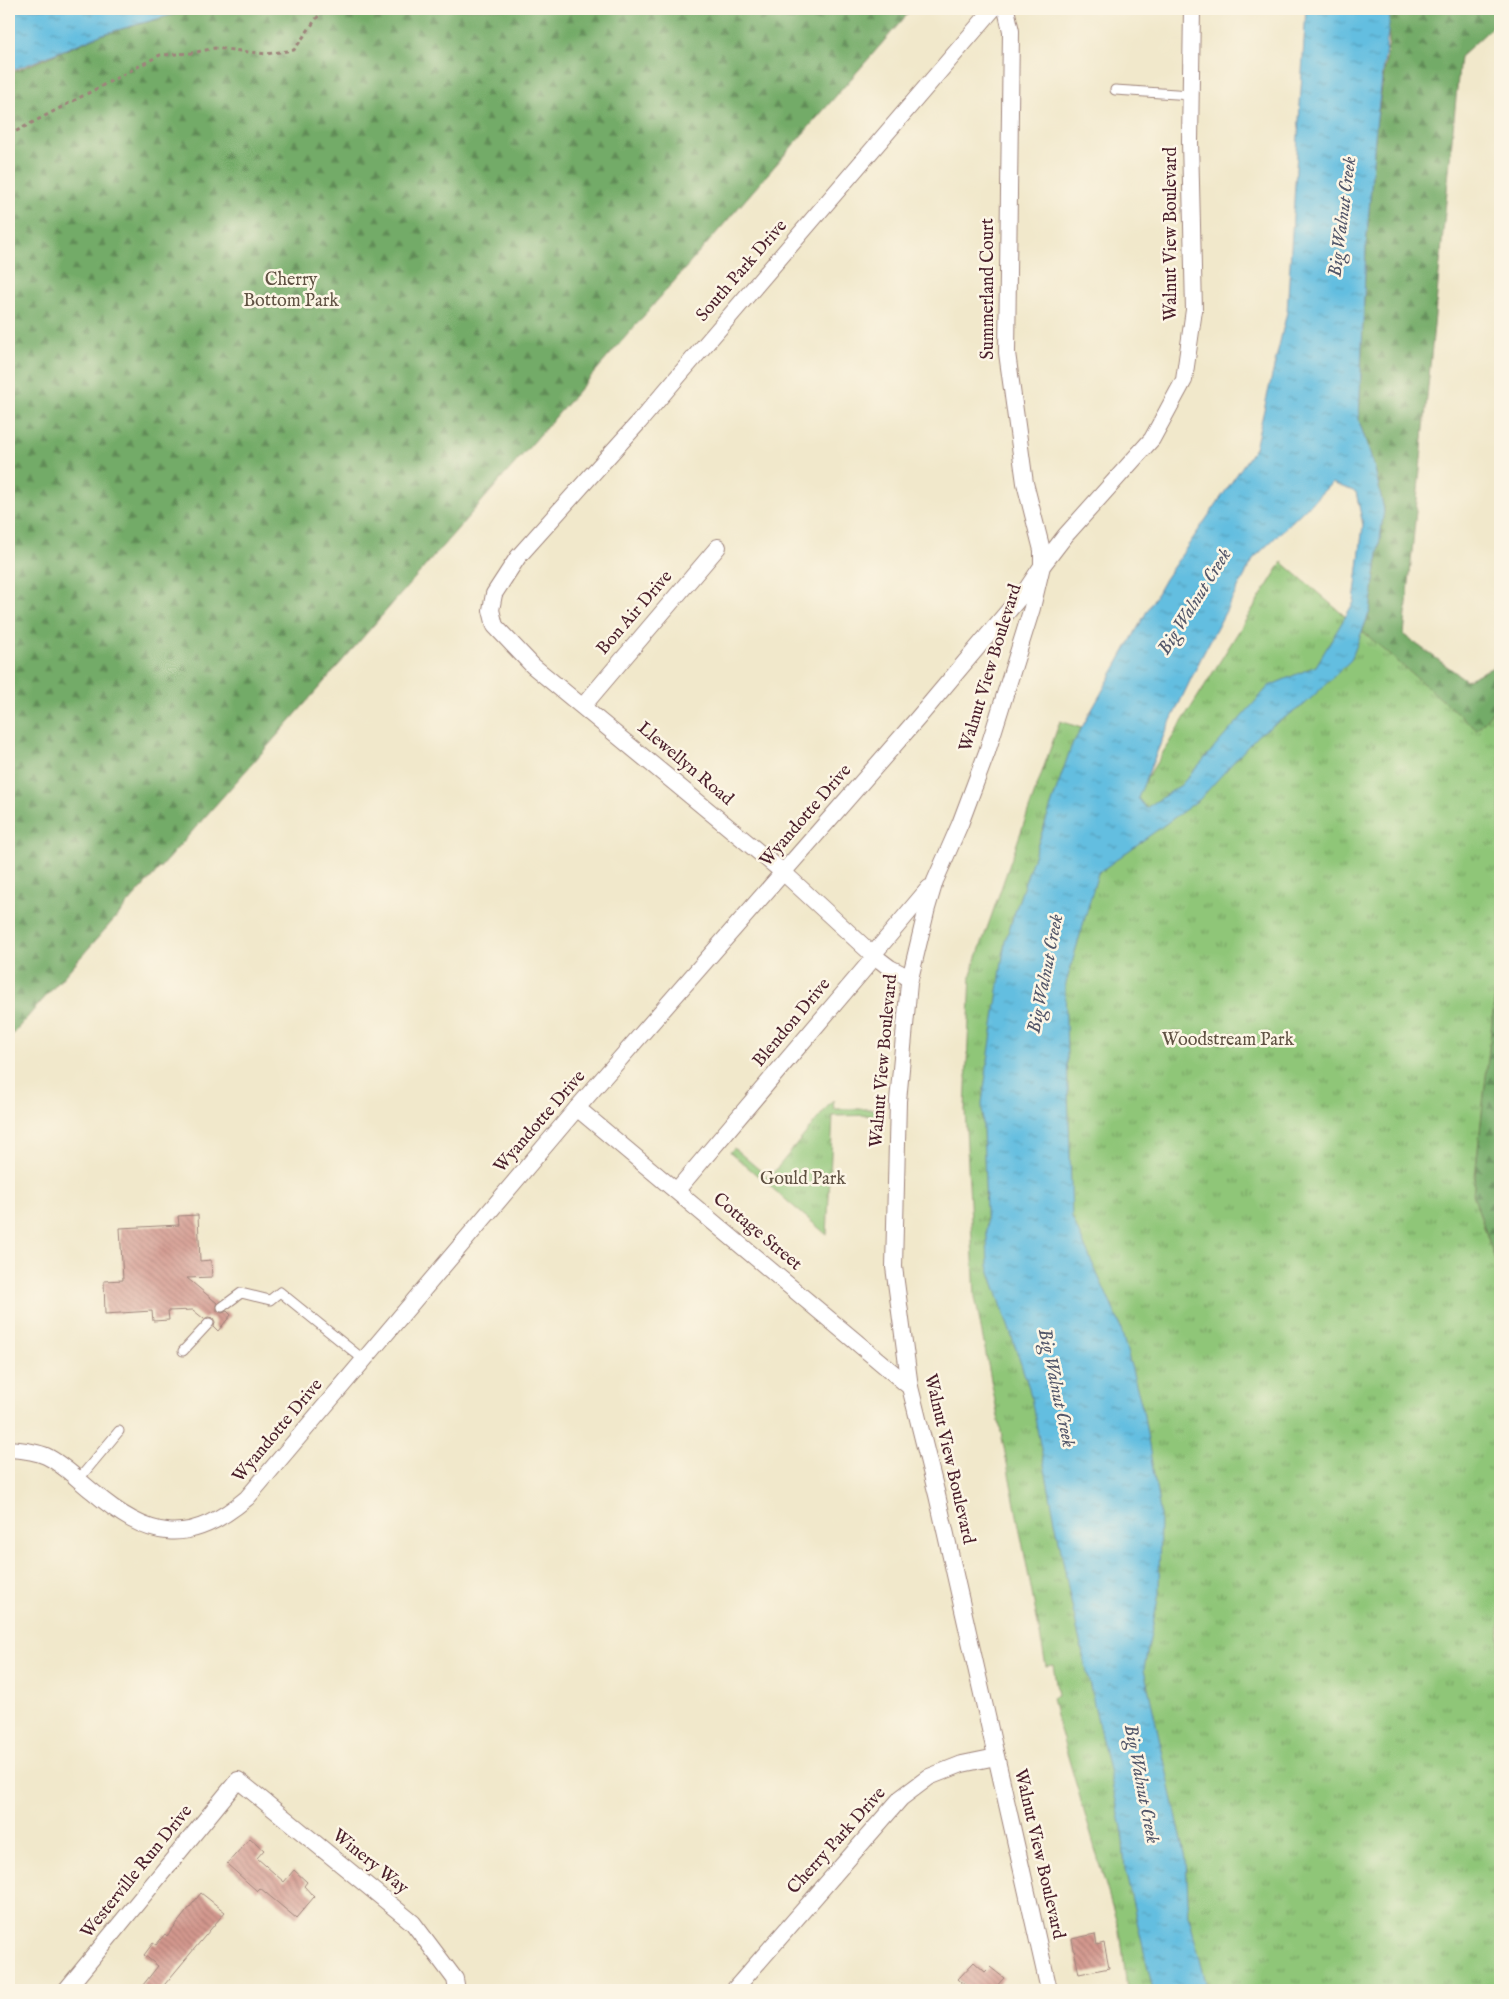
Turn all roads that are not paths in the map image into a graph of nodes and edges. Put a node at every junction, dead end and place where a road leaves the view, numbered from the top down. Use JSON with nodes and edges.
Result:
{"nodes":[{"id":1,"x":993,"y":9,"type":"edge"},
{"id":2,"x":1006,"y":9,"type":"edge"},
{"id":3,"x":1192,"y":9,"type":"edge"},
{"id":4,"x":1114,"y":90,"type":"dead end"},
{"id":5,"x":1191,"y":95,"type":"junction"},
{"id":6,"x":718,"y":547,"type":"dead end"},
{"id":7,"x":518,"y":557,"type":"joint"},
{"id":8,"x":1042,"y":566,"type":"junction"},
{"id":9,"x":583,"y":706,"type":"junction"},
{"id":10,"x":784,"y":873,"type":"junction"},
{"id":11,"x":936,"y":880,"type":"junction"},
{"id":12,"x":873,"y":956,"type":"junction"},
{"id":13,"x":910,"y":978,"type":"junction"},
{"id":14,"x":577,"y":1108,"type":"junction"},
{"id":15,"x":676,"y":1190,"type":"junction"},
{"id":16,"x":222,"y":1307,"type":"dead end"},
{"id":17,"x":209,"y":1323,"type":"dead end"},
{"id":18,"x":183,"y":1352,"type":"dead end"},
{"id":19,"x":364,"y":1360,"type":"junction"},
{"id":20,"x":910,"y":1387,"type":"junction"},
{"id":21,"x":119,"y":1431,"type":"dead end"},
{"id":22,"x":9,"y":1449,"type":"edge"},
{"id":23,"x":78,"y":1480,"type":"junction"},
{"id":24,"x":996,"y":1757,"type":"junction"},
{"id":25,"x":238,"y":1780,"type":"joint"},
{"id":26,"x":66,"y":1990,"type":"edge"},
{"id":27,"x":458,"y":1990,"type":"edge"},
{"id":28,"x":734,"y":1990,"type":"edge"},
{"id":29,"x":1049,"y":1990,"type":"edge"}],
"edges":[{"from":1,"to":7,"type":"street","name":"South Park Drive"},
{"from":2,"to":8,"type":"street","name":"Summerland Court"},
{"from":3,"to":5,"type":"street","name":"Walnut View Boulevard"},
{"from":4,"to":5,"type":"lane"},
{"from":5,"to":8,"type":"street","name":"Walnut View Boulevard"},
{"from":6,"to":9,"type":"street","name":"Bon Air Drive"},
{"from":7,"to":9,"type":"street","name":"Llewellyn Road"},
{"from":8,"to":10,"type":"street","name":"Wyandotte Drive"},
{"from":8,"to":11,"type":"street","name":"Walnut View Boulevard"},
{"from":9,"to":10,"type":"street","name":"Llewellyn Road"},
{"from":10,"to":12,"type":"street","name":"Llewellyn Road"},
{"from":10,"to":14,"type":"street","name":"Wyandotte Drive"},
{"from":11,"to":12,"type":"street","name":"Blendon Drive"},
{"from":11,"to":13,"type":"street","name":"Walnut View Boulevard"},
{"from":12,"to":13,"type":"street","name":"Llewellyn Road"},
{"from":12,"to":15,"type":"street","name":"Blendon Drive"},
{"from":13,"to":20,"type":"street","name":"Walnut View Boulevard"},
{"from":14,"to":15,"type":"street","name":"Cottage Street"},
{"from":14,"to":19,"type":"street","name":"Wyandotte Drive"},
{"from":15,"to":20,"type":"street","name":"Cottage Street"},
{"from":16,"to":19,"type":"lane"},
{"from":17,"to":18,"type":"lane"},
{"from":19,"to":23,"type":"street","name":"Wyandotte Drive"},
{"from":20,"to":24,"type":"street","name":"Walnut View Boulevard"},
{"from":21,"to":23,"type":"lane"},
{"from":22,"to":23,"type":"street","name":"Wyandotte Drive"},
{"from":24,"to":28,"type":"street","name":"Cherry Park Drive"},
{"from":24,"to":29,"type":"street","name":"Walnut View Boulevard"},
{"from":25,"to":26,"type":"street","name":"Westerville Run Drive"},
{"from":25,"to":27,"type":"street","name":"Winery Way"}]}
